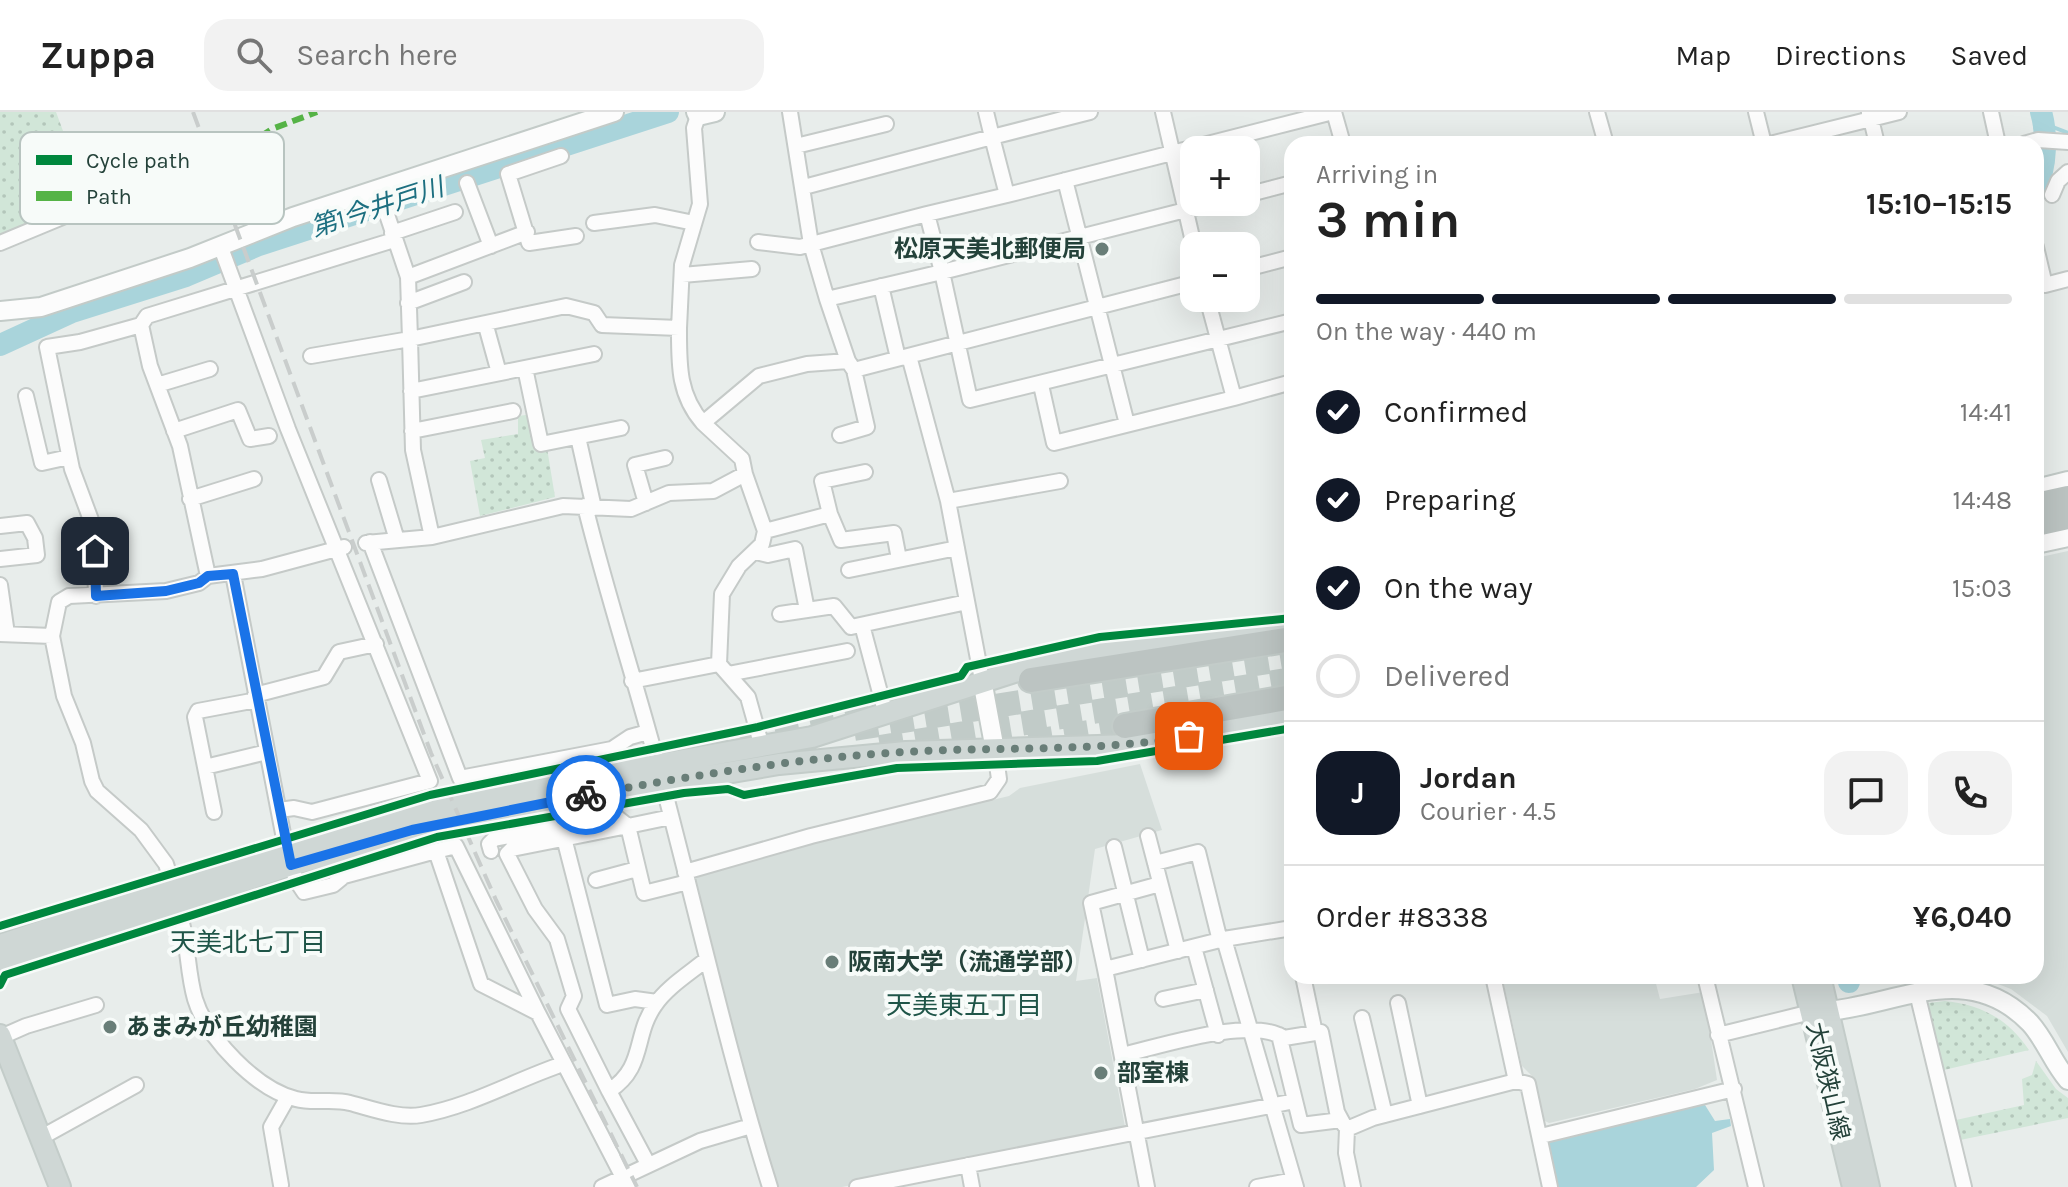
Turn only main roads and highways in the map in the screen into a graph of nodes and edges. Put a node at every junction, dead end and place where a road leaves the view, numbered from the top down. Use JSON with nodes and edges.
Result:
{"nodes":[{"id":1,"x":2068,"y":498,"type":"edge"},
{"id":2,"x":2044,"y":503,"type":"edge"},
{"id":3,"x":2068,"y":517,"type":"edge"},
{"id":4,"x":2044,"y":522,"type":"edge"},
{"id":5,"x":1284,"y":630,"type":"edge"},
{"id":6,"x":1284,"y":640,"type":"edge"},
{"id":7,"x":1031,"y":680,"type":"dead end"},
{"id":8,"x":1284,"y":698,"type":"edge"},
{"id":9,"x":1284,"y":718,"type":"edge"},
{"id":10,"x":1125,"y":726,"type":"tunnel mouth"},
{"id":11,"x":660,"y":773,"type":"junction"},
{"id":12,"x":174,"y":896,"type":"junction"},
{"id":13,"x":0,"y":945,"type":"edge"},
{"id":14,"x":0,"y":964,"type":"edge"},
{"id":15,"x":1806,"y":984,"type":"edge"},
{"id":16,"x":1820,"y":984,"type":"edge"},
{"id":17,"x":1820,"y":1012,"type":"junction"},
{"id":18,"x":1,"y":1036,"type":"edge"},
{"id":19,"x":60,"y":1187,"type":"edge"},
{"id":20,"x":1853,"y":1187,"type":"edge"},
{"id":21,"x":1869,"y":1187,"type":"edge"}],
"edges":[{"from":1,"to":2,"type":"highway"},
{"from":3,"to":4,"type":"highway"},
{"from":5,"to":11,"type":"main road"},
{"from":6,"to":7,"type":"highway"},
{"from":8,"to":10,"type":"highway"},
{"from":9,"to":11,"type":"main road"},
{"from":11,"to":12,"type":"main road"},
{"from":12,"to":13,"type":"main road"},
{"from":12,"to":14,"type":"main road"},
{"from":15,"to":17,"type":"main road","name":"大阪狭山線"},
{"from":16,"to":17,"type":"main road","name":"大阪狭山線"},
{"from":17,"to":20,"type":"main road","name":"大阪狭山線"},
{"from":17,"to":21,"type":"main road","name":"大阪狭山線"},
{"from":18,"to":19,"type":"main road"}]}
